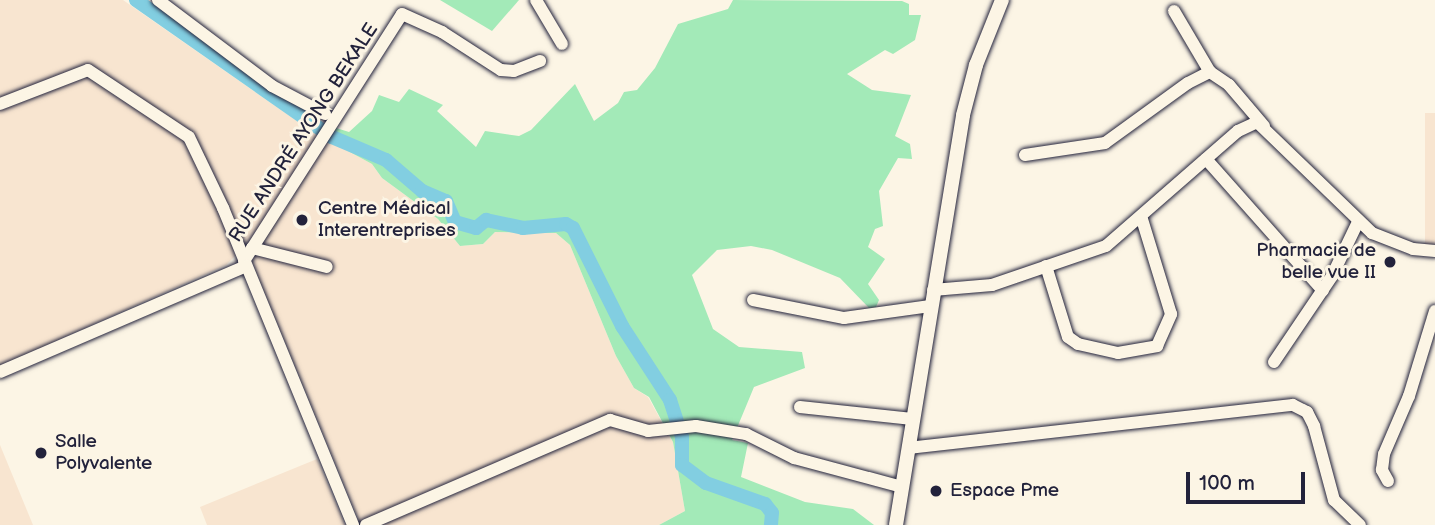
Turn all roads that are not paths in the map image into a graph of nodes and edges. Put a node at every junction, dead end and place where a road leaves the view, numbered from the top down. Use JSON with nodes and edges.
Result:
{"nodes":[{"id":1,"x":158,"y":0,"type":"edge"},
{"id":2,"x":408,"y":0,"type":"edge"},
{"id":3,"x":536,"y":0,"type":"edge"},
{"id":4,"x":1002,"y":0,"type":"edge"},
{"id":5,"x":1174,"y":11,"type":"dead end"},
{"id":6,"x":402,"y":14,"type":"junction"},
{"id":7,"x":562,"y":44,"type":"dead end"},
{"id":8,"x":540,"y":61,"type":"dead end"},
{"id":9,"x":1210,"y":72,"type":"junction"},
{"id":10,"x":0,"y":104,"type":"edge"},
{"id":11,"x":327,"y":119,"type":"junction"},
{"id":12,"x":1265,"y":126,"type":"junction"},
{"id":13,"x":1025,"y":155,"type":"dead end"},
{"id":14,"x":1206,"y":159,"type":"junction"},
{"id":15,"x":1141,"y":216,"type":"junction"},
{"id":16,"x":1358,"y":222,"type":"junction"},
{"id":17,"x":252,"y":248,"type":"junction"},
{"id":18,"x":1435,"y":251,"type":"edge"},
{"id":19,"x":245,"y":263,"type":"junction"},
{"id":20,"x":1046,"y":266,"type":"junction"},
{"id":21,"x":327,"y":267,"type":"dead end"},
{"id":22,"x":933,"y":290,"type":"junction"},
{"id":23,"x":1324,"y":291,"type":"junction"},
{"id":24,"x":753,"y":300,"type":"dead end"},
{"id":25,"x":930,"y":306,"type":"junction"},
{"id":26,"x":1435,"y":311,"type":"edge"},
{"id":27,"x":1274,"y":362,"type":"dead end"},
{"id":28,"x":0,"y":372,"type":"edge"},
{"id":29,"x":800,"y":407,"type":"dead end"},
{"id":30,"x":912,"y":419,"type":"junction"},
{"id":31,"x":908,"y":448,"type":"junction"},
{"id":32,"x":1388,"y":481,"type":"dead end"},
{"id":33,"x":902,"y":488,"type":"junction"},
{"id":34,"x":353,"y":525,"type":"edge"},
{"id":35,"x":366,"y":525,"type":"edge"},
{"id":36,"x":896,"y":525,"type":"edge"},
{"id":37,"x":1360,"y":525,"type":"edge"}],
"edges":[{"from":1,"to":11,"type":"street"},
{"from":2,"to":6,"type":"street"},
{"from":3,"to":7,"type":"street"},
{"from":4,"to":22,"type":"main road"},
{"from":5,"to":9,"type":"street"},
{"from":6,"to":8,"type":"street","name":"RUE ANDRÉ AYONG BEKALE"},
{"from":6,"to":11,"type":"street","name":"RUE ANDRÉ AYONG BEKALE"},
{"from":9,"to":12,"type":"street"},
{"from":9,"to":13,"type":"street"},
{"from":10,"to":19,"type":"street"},
{"from":11,"to":17,"type":"street","name":"RUE ANDRÉ AYONG BEKALE"},
{"from":12,"to":14,"type":"street"},
{"from":12,"to":16,"type":"street"},
{"from":14,"to":15,"type":"street"},
{"from":14,"to":23,"type":"street"},
{"from":15,"to":20,"type":"street"},
{"from":15,"to":20,"type":"street"},
{"from":16,"to":18,"type":"street"},
{"from":16,"to":23,"type":"street"},
{"from":17,"to":19,"type":"street","name":"RUE ANDRÉ AYONG BEKALE"},
{"from":17,"to":21,"type":"street"},
{"from":19,"to":28,"type":"street"},
{"from":19,"to":34,"type":"street"},
{"from":20,"to":22,"type":"street"},
{"from":22,"to":25,"type":"main road"},
{"from":23,"to":27,"type":"street"},
{"from":24,"to":25,"type":"street"},
{"from":25,"to":30,"type":"main road"},
{"from":26,"to":32,"type":"street"},
{"from":29,"to":30,"type":"street"},
{"from":30,"to":31,"type":"main road"},
{"from":31,"to":33,"type":"main road"},
{"from":31,"to":37,"type":"street"},
{"from":33,"to":35,"type":"street"},
{"from":33,"to":36,"type":"main road"}]}
